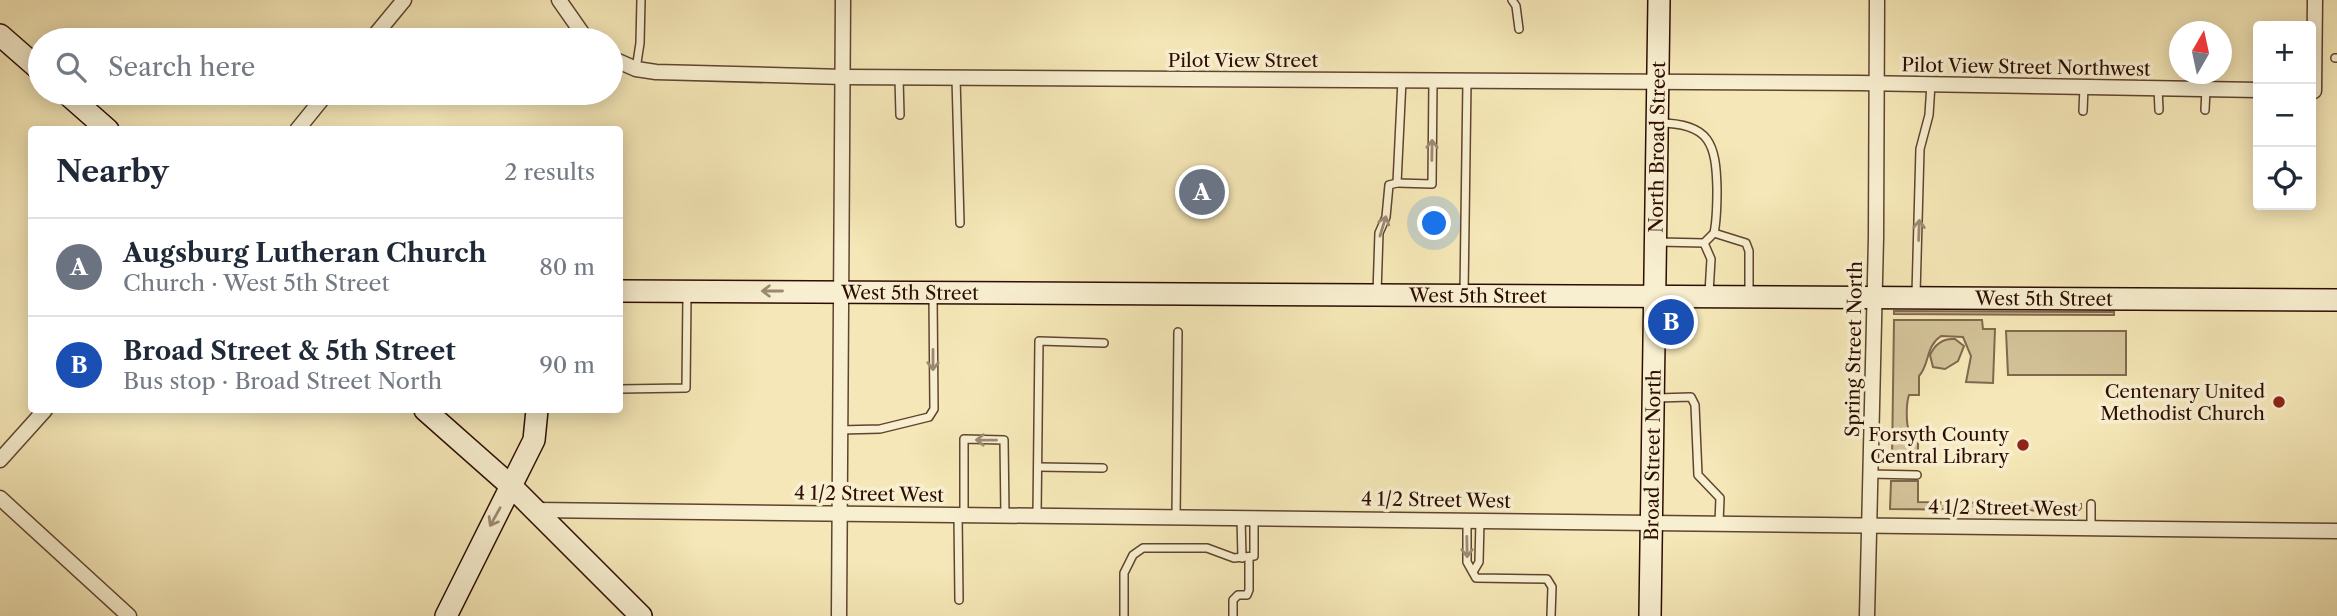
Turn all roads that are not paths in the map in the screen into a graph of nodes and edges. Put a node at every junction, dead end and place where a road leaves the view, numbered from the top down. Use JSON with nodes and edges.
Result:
{"nodes":[{"id":1,"x":404,"y":0,"type":"edge"},
{"id":2,"x":559,"y":0,"type":"edge"},
{"id":3,"x":641,"y":0,"type":"edge"},
{"id":4,"x":843,"y":0,"type":"edge"},
{"id":5,"x":1513,"y":0,"type":"edge"},
{"id":6,"x":1659,"y":0,"type":"edge"},
{"id":7,"x":1877,"y":0,"type":"edge"},
{"id":8,"x":2315,"y":0,"type":"edge"},
{"id":9,"x":381,"y":28,"type":"edge"},
{"id":10,"x":579,"y":28,"type":"edge"},
{"id":11,"x":1519,"y":29,"type":"dead end"},
{"id":12,"x":0,"y":35,"type":"edge"},
{"id":13,"x":28,"y":60,"type":"edge"},
{"id":14,"x":623,"y":63,"type":"edge"},
{"id":15,"x":636,"y":69,"type":"junction"},
{"id":16,"x":844,"y":77,"type":"junction"},
{"id":17,"x":899,"y":77,"type":"junction"},
{"id":18,"x":957,"y":77,"type":"junction"},
{"id":19,"x":1402,"y":80,"type":"junction"},
{"id":20,"x":1433,"y":80,"type":"junction"},
{"id":21,"x":1467,"y":80,"type":"junction"},
{"id":22,"x":1658,"y":82,"type":"junction"},
{"id":23,"x":1877,"y":83,"type":"junction"},
{"id":24,"x":2312,"y":84,"type":"edge"},
{"id":25,"x":1931,"y":85,"type":"junction"},
{"id":26,"x":2084,"y":87,"type":"junction"},
{"id":27,"x":2158,"y":88,"type":"junction"},
{"id":28,"x":2206,"y":89,"type":"junction"},
{"id":29,"x":2253,"y":90,"type":"edge"},
{"id":30,"x":80,"y":105,"type":"edge"},
{"id":31,"x":317,"y":105,"type":"edge"},
{"id":32,"x":2159,"y":110,"type":"dead end"},
{"id":33,"x":2206,"y":110,"type":"dead end"},
{"id":34,"x":2083,"y":111,"type":"dead end"},
{"id":35,"x":900,"y":115,"type":"dead end"},
{"id":36,"x":1657,"y":124,"type":"junction"},
{"id":37,"x":103,"y":126,"type":"edge"},
{"id":38,"x":300,"y":126,"type":"edge"},
{"id":39,"x":1397,"y":183,"type":"junction"},
{"id":40,"x":960,"y":223,"type":"dead end"},
{"id":41,"x":1714,"y":233,"type":"junction"},
{"id":42,"x":1655,"y":242,"type":"junction"},
{"id":43,"x":1704,"y":243,"type":"junction"},
{"id":44,"x":623,"y":291,"type":"edge"},
{"id":45,"x":687,"y":291,"type":"junction"},
{"id":46,"x":841,"y":291,"type":"junction"},
{"id":47,"x":933,"y":292,"type":"junction"},
{"id":48,"x":1377,"y":293,"type":"junction"},
{"id":49,"x":1464,"y":294,"type":"junction"},
{"id":50,"x":1655,"y":295,"type":"junction"},
{"id":51,"x":1709,"y":295,"type":"junction"},
{"id":52,"x":1749,"y":296,"type":"junction"},
{"id":53,"x":1874,"y":298,"type":"junction"},
{"id":54,"x":1916,"y":298,"type":"junction"},
{"id":55,"x":2337,"y":300,"type":"edge"},
{"id":56,"x":1178,"y":332,"type":"dead end"},
{"id":57,"x":1104,"y":342,"type":"dead end"},
{"id":58,"x":623,"y":389,"type":"edge"},
{"id":59,"x":1653,"y":398,"type":"junction"},
{"id":60,"x":42,"y":413,"type":"edge"},
{"id":61,"x":428,"y":413,"type":"edge"},
{"id":62,"x":537,"y":413,"type":"edge"},
{"id":63,"x":840,"y":430,"type":"junction"},
{"id":64,"x":0,"y":460,"type":"edge"},
{"id":65,"x":1038,"y":467,"type":"junction"},
{"id":66,"x":1103,"y":468,"type":"dead end"},
{"id":67,"x":1870,"y":474,"type":"junction"},
{"id":68,"x":1917,"y":475,"type":"dead end"},
{"id":69,"x":512,"y":487,"type":"junction"},
{"id":70,"x":0,"y":498,"type":"edge"},
{"id":71,"x":2091,"y":503,"type":"dead end"},
{"id":72,"x":535,"y":510,"type":"junction"},
{"id":73,"x":839,"y":513,"type":"junction"},
{"id":74,"x":961,"y":514,"type":"junction"},
{"id":75,"x":1005,"y":515,"type":"junction"},
{"id":76,"x":1037,"y":515,"type":"junction"},
{"id":77,"x":1175,"y":517,"type":"junction"},
{"id":78,"x":1247,"y":517,"type":"junction"},
{"id":79,"x":1474,"y":519,"type":"junction"},
{"id":80,"x":1651,"y":521,"type":"junction"},
{"id":81,"x":1719,"y":523,"type":"junction"},
{"id":82,"x":1868,"y":526,"type":"junction"},
{"id":83,"x":2091,"y":528,"type":"junction"},
{"id":84,"x":2337,"y":531,"type":"edge"},
{"id":85,"x":1248,"y":558,"type":"junction"},
{"id":86,"x":1473,"y":572,"type":"junction"},
{"id":87,"x":959,"y":600,"type":"dead end"},
{"id":88,"x":129,"y":616,"type":"edge"},
{"id":89,"x":446,"y":616,"type":"edge"},
{"id":90,"x":641,"y":616,"type":"edge"},
{"id":91,"x":839,"y":616,"type":"edge"},
{"id":92,"x":1124,"y":616,"type":"edge"},
{"id":93,"x":1233,"y":616,"type":"edge"},
{"id":94,"x":1551,"y":616,"type":"edge"},
{"id":95,"x":1650,"y":616,"type":"edge"},
{"id":96,"x":1867,"y":616,"type":"edge"}],
"edges":[{"from":1,"to":9,"type":"street"},
{"from":2,"to":10,"type":"street"},
{"from":3,"to":15,"type":"lane"},
{"from":4,"to":16,"type":"street"},
{"from":5,"to":11,"type":"lane"},
{"from":6,"to":22,"type":"street","name":"North Broad Street"},
{"from":7,"to":23,"type":"street","name":"Spring Street North"},
{"from":8,"to":24,"type":"street"},
{"from":12,"to":13,"type":"street"},
{"from":14,"to":15,"type":"street","name":"Pilot View Street"},
{"from":15,"to":16,"type":"street","name":"Pilot View Street"},
{"from":16,"to":17,"type":"street","name":"Pilot View Street"},
{"from":16,"to":46,"type":"street"},
{"from":17,"to":18,"type":"street","name":"Pilot View Street"},
{"from":17,"to":35,"type":"lane"},
{"from":18,"to":19,"type":"street","name":"Pilot View Street"},
{"from":18,"to":40,"type":"lane"},
{"from":19,"to":20,"type":"street","name":"Pilot View Street"},
{"from":19,"to":39,"type":"lane"},
{"from":20,"to":21,"type":"street","name":"Pilot View Street"},
{"from":39,"to":20,"type":"lane","one_way":true},
{"from":21,"to":22,"type":"street","name":"Pilot View Street"},
{"from":21,"to":49,"type":"lane"},
{"from":22,"to":23,"type":"street","name":"Pilot View Street"},
{"from":22,"to":36,"type":"street","name":"North Broad Street"},
{"from":23,"to":25,"type":"street","name":"Pilot View Street Northwest"},
{"from":23,"to":53,"type":"street","name":"Spring Street North"},
{"from":25,"to":26,"type":"street","name":"Pilot View Street Northwest"},
{"from":54,"to":25,"type":"lane","one_way":true},
{"from":26,"to":27,"type":"street","name":"Pilot View Street Northwest"},
{"from":26,"to":34,"type":"lane"},
{"from":27,"to":28,"type":"street","name":"Pilot View Street Northwest"},
{"from":27,"to":32,"type":"lane"},
{"from":28,"to":29,"type":"street","name":"Pilot View Street Northwest"},
{"from":28,"to":33,"type":"lane"},
{"from":30,"to":37,"type":"street"},
{"from":31,"to":38,"type":"street"},
{"from":36,"to":41,"type":"lane"},
{"from":36,"to":42,"type":"street","name":"North Broad Street"},
{"from":48,"to":39,"type":"lane","one_way":true},
{"from":41,"to":43,"type":"lane"},
{"from":41,"to":52,"type":"lane"},
{"from":42,"to":43,"type":"lane"},
{"from":42,"to":50,"type":"street","name":"North Broad Street"},
{"from":43,"to":51,"type":"lane"},
{"from":44,"to":45,"type":"street","name":"West 5th Street"},
{"from":46,"to":45,"type":"street","name":"West 5th Street","one_way":true},
{"from":45,"to":58,"type":"lane"},
{"from":46,"to":47,"type":"street","name":"West 5th Street"},
{"from":46,"to":63,"type":"street"},
{"from":47,"to":48,"type":"street","name":"West 5th Street"},
{"from":47,"to":63,"type":"lane","one_way":true},
{"from":48,"to":49,"type":"street","name":"West 5th Street"},
{"from":49,"to":50,"type":"street","name":"West 5th Street"},
{"from":50,"to":51,"type":"street","name":"West 5th Street"},
{"from":50,"to":59,"type":"street","name":"Broad Street North"},
{"from":51,"to":52,"type":"street","name":"West 5th Street"},
{"from":52,"to":53,"type":"street","name":"West 5th Street"},
{"from":53,"to":54,"type":"street","name":"West 5th Street"},
{"from":53,"to":67,"type":"street","name":"Spring Street North"},
{"from":54,"to":55,"type":"street","name":"West 5th Street"},
{"from":56,"to":77,"type":"lane"},
{"from":57,"to":65,"type":"lane"},
{"from":59,"to":80,"type":"street","name":"Broad Street North"},
{"from":59,"to":81,"type":"lane"},
{"from":60,"to":64,"type":"street"},
{"from":61,"to":69,"type":"street"},
{"from":62,"to":69,"type":"street"},
{"from":63,"to":73,"type":"street"},
{"from":65,"to":66,"type":"lane"},
{"from":65,"to":76,"type":"lane"},
{"from":67,"to":68,"type":"lane"},
{"from":67,"to":82,"type":"street","name":"Spring Street North"},
{"from":69,"to":72,"type":"street"},
{"from":69,"to":89,"type":"street","one_way":true},
{"from":70,"to":88,"type":"street"},
{"from":71,"to":83,"type":"lane"},
{"from":72,"to":73,"type":"street","name":"4 1/2 Street West"},
{"from":72,"to":90,"type":"street"},
{"from":73,"to":74,"type":"street","name":"4 1/2 Street West"},
{"from":73,"to":91,"type":"street"},
{"from":74,"to":75,"type":"street","name":"4 1/2 Street West"},
{"from":75,"to":74,"type":"lane","one_way":true},
{"from":74,"to":87,"type":"lane"},
{"from":75,"to":76,"type":"street","name":"4 1/2 Street West"},
{"from":76,"to":77,"type":"street","name":"4 1/2 Street West"},
{"from":77,"to":78,"type":"street","name":"4 1/2 Street West"},
{"from":78,"to":79,"type":"street","name":"4 1/2 Street West"},
{"from":78,"to":85,"type":"lane"},
{"from":78,"to":85,"type":"lane"},
{"from":79,"to":80,"type":"street","name":"4 1/2 Street West"},
{"from":79,"to":86,"type":"lane"},
{"from":79,"to":86,"type":"lane","one_way":true},
{"from":80,"to":81,"type":"street","name":"4 1/2 Street West"},
{"from":80,"to":95,"type":"street","name":"Broad Street North"},
{"from":81,"to":82,"type":"street","name":"4 1/2 Street West"},
{"from":82,"to":83,"type":"street","name":"4 1/2 Street West"},
{"from":82,"to":96,"type":"street","name":"Spring Street North"},
{"from":83,"to":84,"type":"street","name":"4 1/2 Street West"},
{"from":85,"to":92,"type":"lane"},
{"from":85,"to":93,"type":"lane"},
{"from":86,"to":94,"type":"lane"}]}
